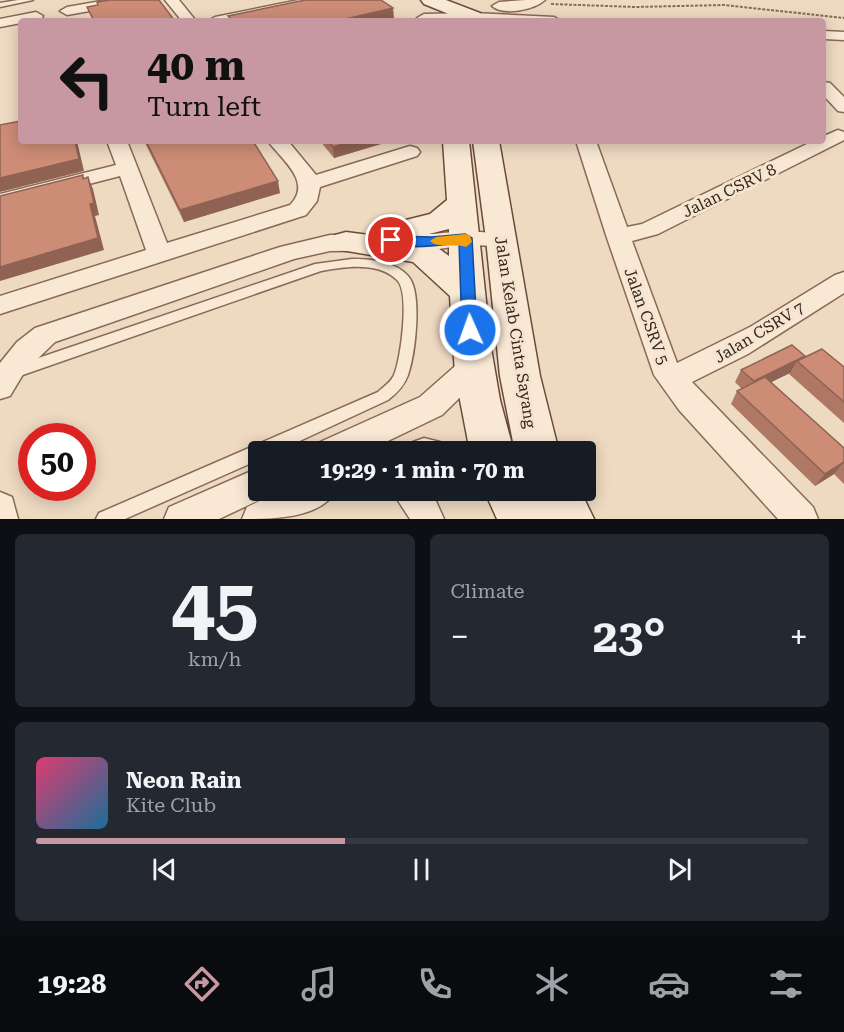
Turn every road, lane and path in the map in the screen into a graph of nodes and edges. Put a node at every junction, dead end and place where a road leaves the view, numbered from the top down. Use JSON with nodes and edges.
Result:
{"nodes":[{"id":1,"x":30,"y":0,"type":"edge"},
{"id":2,"x":130,"y":0,"type":"edge"},
{"id":3,"x":172,"y":0,"type":"edge"},
{"id":4,"x":319,"y":0,"type":"edge"},
{"id":5,"x":411,"y":0,"type":"edge"},
{"id":6,"x":535,"y":2,"type":"edge"},
{"id":7,"x":0,"y":5,"type":"edge"},
{"id":8,"x":66,"y":11,"type":"edge"},
{"id":9,"x":822,"y":12,"type":"dead end"},
{"id":10,"x":809,"y":13,"type":"junction"},
{"id":11,"x":435,"y":14,"type":"edge"},
{"id":12,"x":36,"y":16,"type":"dead end"},
{"id":13,"x":26,"y":18,"type":"edge"},
{"id":14,"x":187,"y":18,"type":"edge"},
{"id":15,"x":229,"y":18,"type":"edge"},
{"id":16,"x":468,"y":18,"type":"edge"},
{"id":17,"x":844,"y":18,"type":"edge"},
{"id":18,"x":18,"y":20,"type":"edge"},
{"id":19,"x":0,"y":23,"type":"edge"},
{"id":20,"x":826,"y":35,"type":"edge"},
{"id":21,"x":844,"y":36,"type":"edge"},
{"id":22,"x":826,"y":46,"type":"edge"},
{"id":23,"x":844,"y":47,"type":"edge"},
{"id":24,"x":826,"y":89,"type":"edge"},
{"id":25,"x":844,"y":107,"type":"edge"},
{"id":26,"x":826,"y":114,"type":"edge"},
{"id":27,"x":844,"y":115,"type":"edge"},
{"id":28,"x":838,"y":136,"type":"dead end"},
{"id":29,"x":826,"y":142,"type":"edge"},
{"id":30,"x":118,"y":144,"type":"edge"},
{"id":31,"x":280,"y":144,"type":"edge"},
{"id":32,"x":456,"y":144,"type":"edge"},
{"id":33,"x":486,"y":144,"type":"edge"},
{"id":34,"x":587,"y":144,"type":"edge"},
{"id":35,"x":822,"y":144,"type":"edge"},
{"id":36,"x":410,"y":152,"type":"dead end"},
{"id":37,"x":126,"y":168,"type":"junction"},
{"id":38,"x":311,"y":183,"type":"junction"},
{"id":39,"x":0,"y":201,"type":"edge"},
{"id":40,"x":461,"y":204,"type":"junction"},
{"id":41,"x":409,"y":229,"type":"junction"},
{"id":42,"x":617,"y":235,"type":"junction"},
{"id":43,"x":465,"y":238,"type":"junction"},
{"id":44,"x":502,"y":239,"type":"junction"},
{"id":45,"x":346,"y":242,"type":"junction"},
{"id":46,"x":172,"y":260,"type":"junction"},
{"id":47,"x":844,"y":281,"type":"edge"},
{"id":48,"x":137,"y":284,"type":"junction"},
{"id":49,"x":468,"y":292,"type":"junction"},
{"id":50,"x":0,"y":305,"type":"edge"},
{"id":51,"x":473,"y":367,"type":"junction"},
{"id":52,"x":672,"y":378,"type":"junction"},
{"id":53,"x":3,"y":381,"type":"edge"},
{"id":54,"x":282,"y":441,"type":"edge"},
{"id":55,"x":355,"y":441,"type":"edge"},
{"id":56,"x":489,"y":441,"type":"edge"},
{"id":57,"x":535,"y":441,"type":"edge"},
{"id":58,"x":248,"y":456,"type":"edge"},
{"id":59,"x":248,"y":489,"type":"edge"},
{"id":60,"x":296,"y":501,"type":"edge"},
{"id":61,"x":418,"y":501,"type":"edge"},
{"id":62,"x":522,"y":501,"type":"edge"},
{"id":63,"x":0,"y":509,"type":"edge"},
{"id":64,"x":1,"y":519,"type":"edge"},
{"id":65,"x":105,"y":519,"type":"edge"},
{"id":66,"x":181,"y":519,"type":"edge"},
{"id":67,"x":258,"y":519,"type":"edge"},
{"id":68,"x":428,"y":519,"type":"edge"},
{"id":69,"x":570,"y":519,"type":"edge"},
{"id":70,"x":801,"y":519,"type":"edge"}],
"edges":[{"from":1,"to":7,"type":"lane"},
{"from":2,"to":8,"type":"street"},
{"from":3,"to":14,"type":"street"},
{"from":4,"to":15,"type":"street"},
{"from":5,"to":11,"type":"main road"},
{"from":6,"to":10,"type":"path"},
{"from":6,"to":11,"type":"street"},
{"from":9,"to":10,"type":"path"},
{"from":10,"to":17,"type":"path"},
{"from":11,"to":16,"type":"main road"},
{"from":12,"to":13,"type":"street"},
{"from":18,"to":19,"type":"street"},
{"from":20,"to":21,"type":"street"},
{"from":22,"to":23,"type":"street"},
{"from":24,"to":25,"type":"street"},
{"from":26,"to":27,"type":"street"},
{"from":28,"to":29,"type":"street","name":"Jalan CSRV 8"},
{"from":30,"to":37,"type":"street"},
{"from":31,"to":38,"type":"street"},
{"from":32,"to":40,"type":"main road"},
{"from":33,"to":44,"type":"main road","name":"Jalan Kelab Cinta Sayang"},
{"from":34,"to":42,"type":"street","name":"Jalan CSRV 5"},
{"from":35,"to":42,"type":"street","name":"Jalan CSRV 8"},
{"from":36,"to":38,"type":"street"},
{"from":37,"to":39,"type":"street"},
{"from":37,"to":46,"type":"street"},
{"from":38,"to":46,"type":"street"},
{"from":40,"to":41,"type":"main road"},
{"from":40,"to":43,"type":"main road"},
{"from":41,"to":43,"type":"street"},
{"from":41,"to":46,"type":"street"},
{"from":42,"to":52,"type":"street","name":"Jalan CSRV 5"},
{"from":43,"to":44,"type":"street"},
{"from":43,"to":45,"type":"street"},
{"from":43,"to":49,"type":"main road"},
{"from":44,"to":57,"type":"main road","name":"Jalan Kelab Cinta Sayang"},
{"from":45,"to":48,"type":"street"},
{"from":45,"to":49,"type":"main road"},
{"from":46,"to":48,"type":"street"},
{"from":47,"to":52,"type":"street","name":"Jalan CSRV 7"},
{"from":48,"to":50,"type":"street"},
{"from":48,"to":53,"type":"street"},
{"from":49,"to":51,"type":"main road"},
{"from":51,"to":55,"type":"street"},
{"from":51,"to":56,"type":"main road"},
{"from":52,"to":70,"type":"street","name":"Jalan CSRV 5"},
{"from":53,"to":54,"type":"lane"},
{"from":58,"to":65,"type":"lane"},
{"from":59,"to":66,"type":"street"},
{"from":60,"to":67,"type":"street"},
{"from":61,"to":68,"type":"street"},
{"from":62,"to":69,"type":"main road"},
{"from":63,"to":64,"type":"street"}]}
